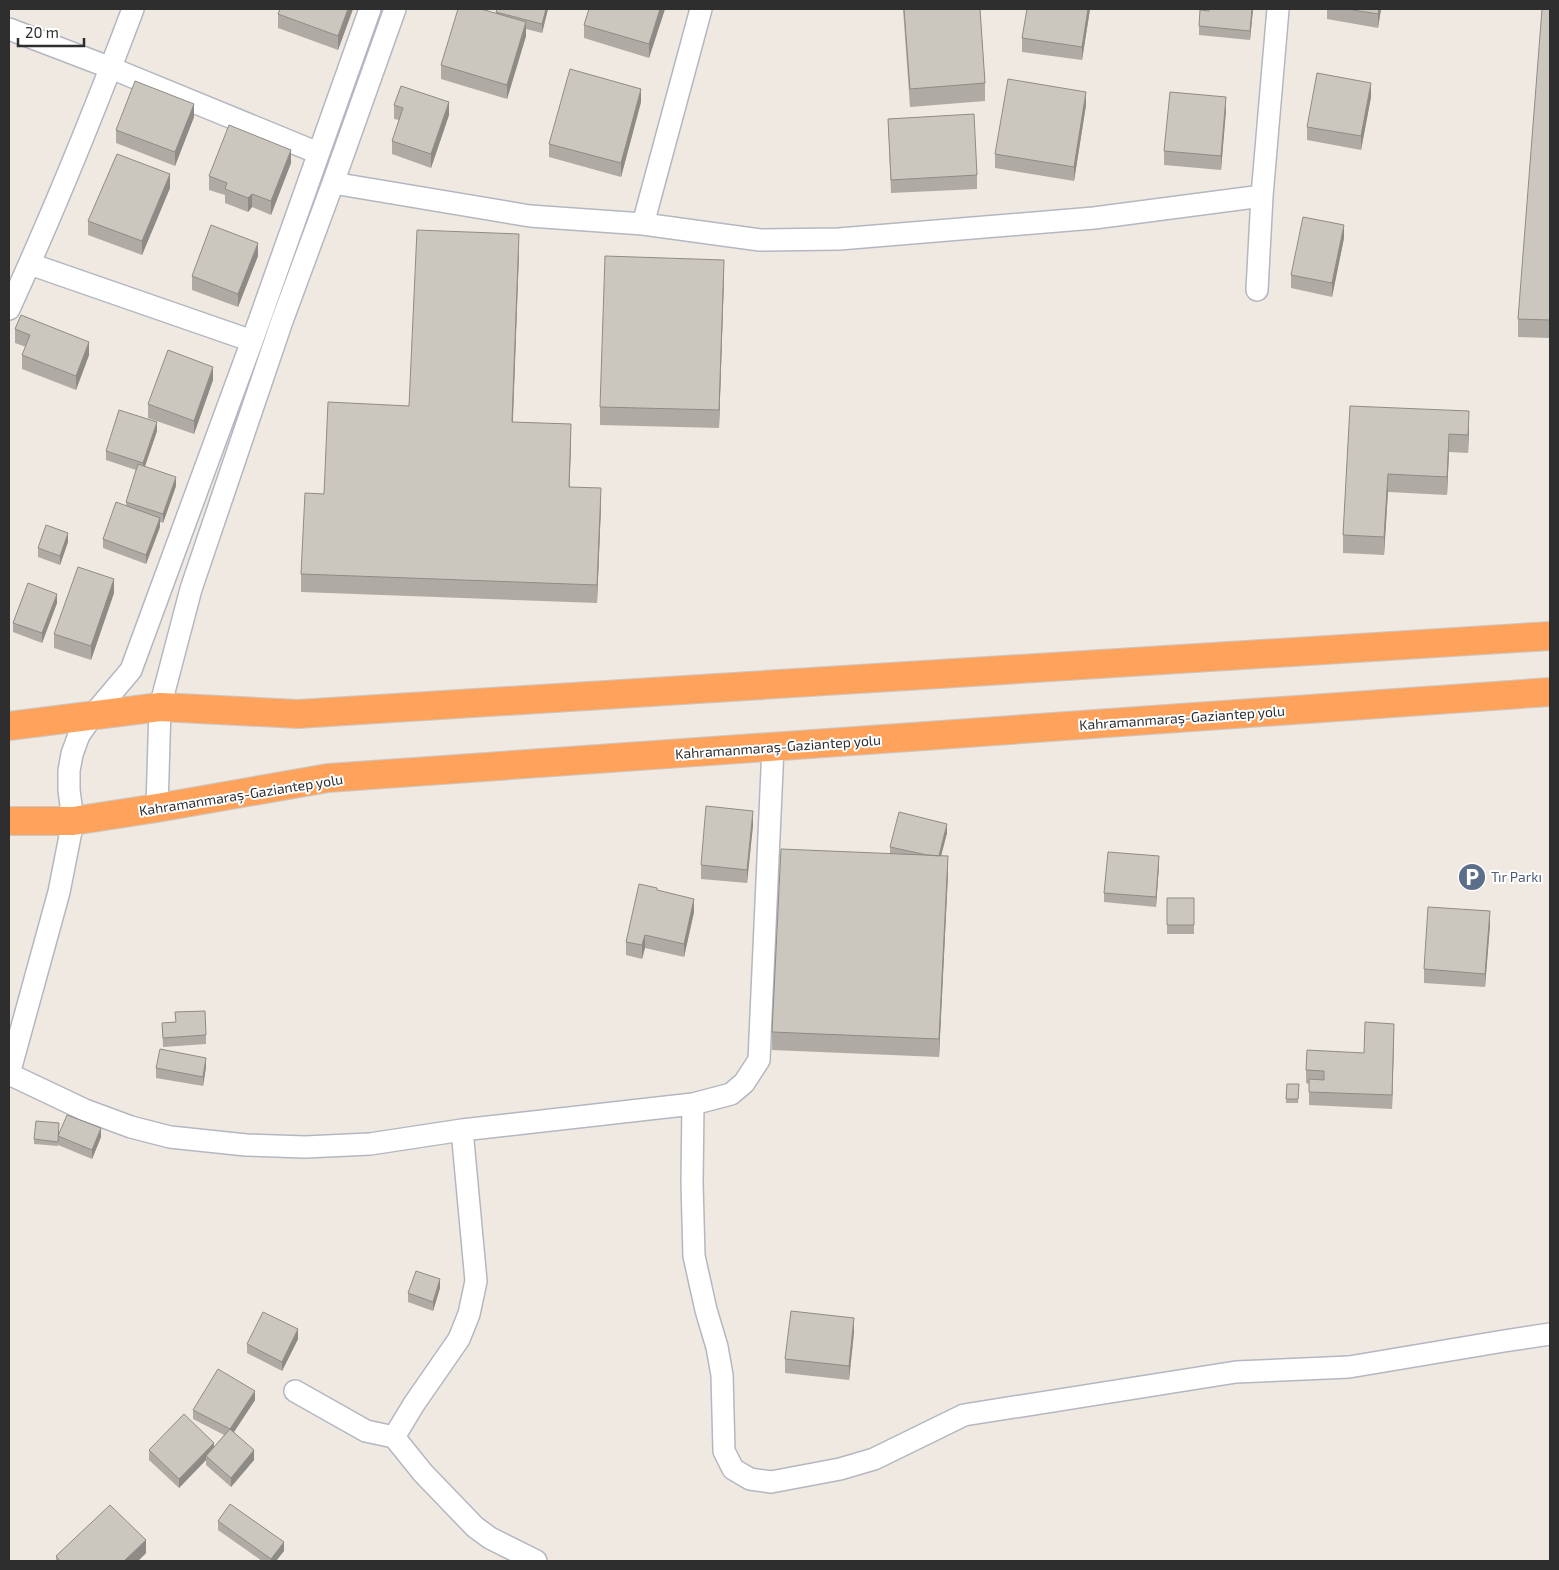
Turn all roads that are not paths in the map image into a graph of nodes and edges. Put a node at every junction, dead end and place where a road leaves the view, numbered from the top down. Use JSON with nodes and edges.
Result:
{"nodes":[{"id":1,"x":133,"y":9,"type":"edge"},
{"id":2,"x":370,"y":9,"type":"edge"},
{"id":3,"x":395,"y":9,"type":"edge"},
{"id":4,"x":701,"y":9,"type":"edge"},
{"id":5,"x":1278,"y":9,"type":"edge"},
{"id":6,"x":9,"y":29,"type":"edge"},
{"id":7,"x":111,"y":68,"type":"junction"},
{"id":8,"x":318,"y":153,"type":"junction"},
{"id":9,"x":333,"y":183,"type":"junction"},
{"id":10,"x":1262,"y":196,"type":"junction"},
{"id":11,"x":643,"y":224,"type":"junction"},
{"id":12,"x":30,"y":264,"type":"junction"},
{"id":13,"x":1257,"y":290,"type":"dead end"},
{"id":14,"x":9,"y":309,"type":"edge"},
{"id":15,"x":252,"y":341,"type":"junction"},
{"id":16,"x":232,"y":395,"type":"junction"},
{"id":17,"x":254,"y":404,"type":"junction"},
{"id":18,"x":1550,"y":636,"type":"edge"},
{"id":19,"x":1550,"y":692,"type":"edge"},
{"id":20,"x":160,"y":707,"type":"junction"},
{"id":21,"x":93,"y":715,"type":"junction"},
{"id":22,"x":9,"y":726,"type":"edge"},
{"id":23,"x":773,"y":748,"type":"junction"},
{"id":24,"x":157,"y":808,"type":"junction"},
{"id":25,"x":9,"y":821,"type":"edge"},
{"id":26,"x":73,"y":821,"type":"junction"},
{"id":27,"x":9,"y":1074,"type":"edge"},
{"id":28,"x":693,"y":1104,"type":"junction"},
{"id":29,"x":462,"y":1130,"type":"junction"},
{"id":30,"x":1550,"y":1334,"type":"edge"},
{"id":31,"x":295,"y":1391,"type":"dead end"},
{"id":32,"x":394,"y":1437,"type":"junction"},
{"id":33,"x":536,"y":1561,"type":"edge"}],
"edges":[{"from":1,"to":7,"type":"street"},
{"from":2,"to":8,"type":"street"},
{"from":3,"to":9,"type":"street"},
{"from":4,"to":11,"type":"street"},
{"from":5,"to":10,"type":"street"},
{"from":6,"to":7,"type":"street"},
{"from":7,"to":8,"type":"street"},
{"from":7,"to":12,"type":"street"},
{"from":8,"to":15,"type":"street"},
{"from":9,"to":11,"type":"street"},
{"from":9,"to":17,"type":"street"},
{"from":10,"to":11,"type":"street"},
{"from":10,"to":13,"type":"street"},
{"from":12,"to":14,"type":"street"},
{"from":12,"to":15,"type":"street"},
{"from":15,"to":16,"type":"street"},
{"from":16,"to":17,"type":"street"},
{"from":16,"to":21,"type":"street"},
{"from":17,"to":20,"type":"street"},
{"from":18,"to":20,"type":"highway"},
{"from":19,"to":23,"type":"highway","name":"Kahramanmaraş-Gaziantep yolu"},
{"from":20,"to":21,"type":"highway"},
{"from":20,"to":24,"type":"street"},
{"from":21,"to":22,"type":"highway"},
{"from":21,"to":26,"type":"street"},
{"from":23,"to":24,"type":"highway","name":"Kahramanmaraş-Gaziantep yolu"},
{"from":23,"to":28,"type":"street"},
{"from":24,"to":26,"type":"highway","name":"Kahramanmaraş-Gaziantep yolu"},
{"from":25,"to":26,"type":"highway","name":"Kahramanmaraş-Gaziantep yolu"},
{"from":26,"to":27,"type":"street"},
{"from":27,"to":29,"type":"street"},
{"from":28,"to":29,"type":"street"},
{"from":28,"to":30,"type":"street"},
{"from":29,"to":32,"type":"street"},
{"from":31,"to":32,"type":"street"},
{"from":32,"to":33,"type":"street"}]}
